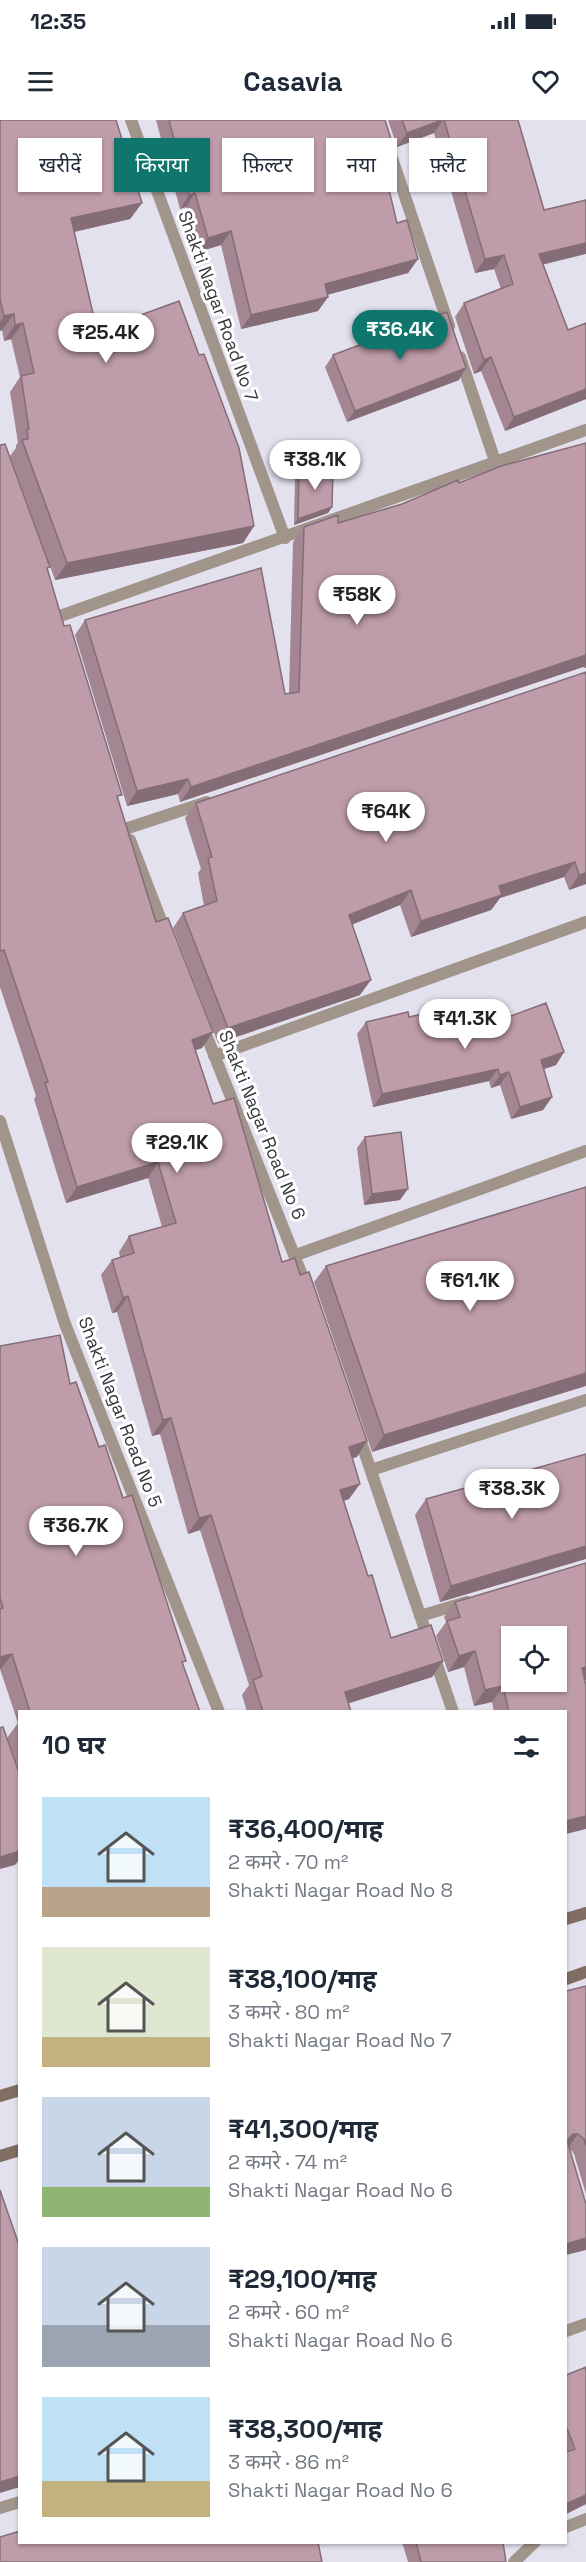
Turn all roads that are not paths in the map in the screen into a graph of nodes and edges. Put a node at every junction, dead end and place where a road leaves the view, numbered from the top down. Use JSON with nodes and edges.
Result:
{"nodes":[{"id":1,"x":131,"y":120,"type":"edge"},
{"id":2,"x":380,"y":120,"type":"edge"},
{"id":3,"x":586,"y":430,"type":"edge"},
{"id":4,"x":495,"y":461,"type":"junction"},
{"id":5,"x":285,"y":538,"type":"junction"},
{"id":6,"x":59,"y":616,"type":"edge"},
{"id":7,"x":215,"y":799,"type":"edge"},
{"id":8,"x":586,"y":922,"type":"edge"},
{"id":9,"x":172,"y":948,"type":"edge"},
{"id":10,"x":197,"y":1013,"type":"edge"},
{"id":11,"x":214,"y":1056,"type":"junction"},
{"id":12,"x":0,"y":1121,"type":"edge"},
{"id":13,"x":586,"y":1151,"type":"edge"},
{"id":14,"x":296,"y":1256,"type":"junction"},
{"id":15,"x":311,"y":1300,"type":"edge"},
{"id":16,"x":586,"y":1400,"type":"edge"},
{"id":17,"x":355,"y":1425,"type":"edge"},
{"id":18,"x":370,"y":1470,"type":"junction"},
{"id":19,"x":476,"y":1600,"type":"edge"},
{"id":20,"x":420,"y":1616,"type":"junction"},
{"id":21,"x":218,"y":1710,"type":"edge"},
{"id":22,"x":452,"y":1710,"type":"edge"},
{"id":23,"x":586,"y":1913,"type":"edge"},
{"id":24,"x":567,"y":1919,"type":"edge"},
{"id":25,"x":586,"y":1972,"type":"edge"},
{"id":26,"x":567,"y":1979,"type":"edge"},
{"id":27,"x":18,"y":2091,"type":"edge"},
{"id":28,"x":0,"y":2096,"type":"edge"},
{"id":29,"x":18,"y":2151,"type":"edge"},
{"id":30,"x":0,"y":2156,"type":"edge"},
{"id":31,"x":586,"y":2324,"type":"edge"},
{"id":32,"x":567,"y":2331,"type":"edge"},
{"id":33,"x":18,"y":2503,"type":"edge"},
{"id":34,"x":0,"y":2508,"type":"edge"},
{"id":35,"x":586,"y":2519,"type":"edge"},
{"id":36,"x":567,"y":2527,"type":"edge"},
{"id":37,"x":533,"y":2544,"type":"edge"},
{"id":38,"x":514,"y":2562,"type":"edge"}],
"edges":[{"from":1,"to":5,"type":"street","name":"Shakti Nagar Road No 7"},
{"from":2,"to":4,"type":"street"},
{"from":3,"to":4,"type":"street"},
{"from":4,"to":5,"type":"street"},
{"from":5,"to":6,"type":"street"},
{"from":7,"to":9,"type":"street"},
{"from":8,"to":11,"type":"street"},
{"from":10,"to":11,"type":"street","name":"Shakti Nagar Road No 6"},
{"from":11,"to":14,"type":"street","name":"Shakti Nagar Road No 6"},
{"from":12,"to":21,"type":"street","name":"Shakti Nagar Road No 5"},
{"from":13,"to":14,"type":"street"},
{"from":14,"to":15,"type":"street","name":"Shakti Nagar Road No 6"},
{"from":16,"to":18,"type":"street"},
{"from":17,"to":18,"type":"street"},
{"from":18,"to":20,"type":"street"},
{"from":19,"to":20,"type":"street"},
{"from":20,"to":22,"type":"street"},
{"from":23,"to":24,"type":"street"},
{"from":25,"to":26,"type":"street"},
{"from":27,"to":28,"type":"street"},
{"from":29,"to":30,"type":"street"},
{"from":31,"to":32,"type":"street"},
{"from":33,"to":34,"type":"street"},
{"from":35,"to":36,"type":"street"},
{"from":37,"to":38,"type":"street"}]}
